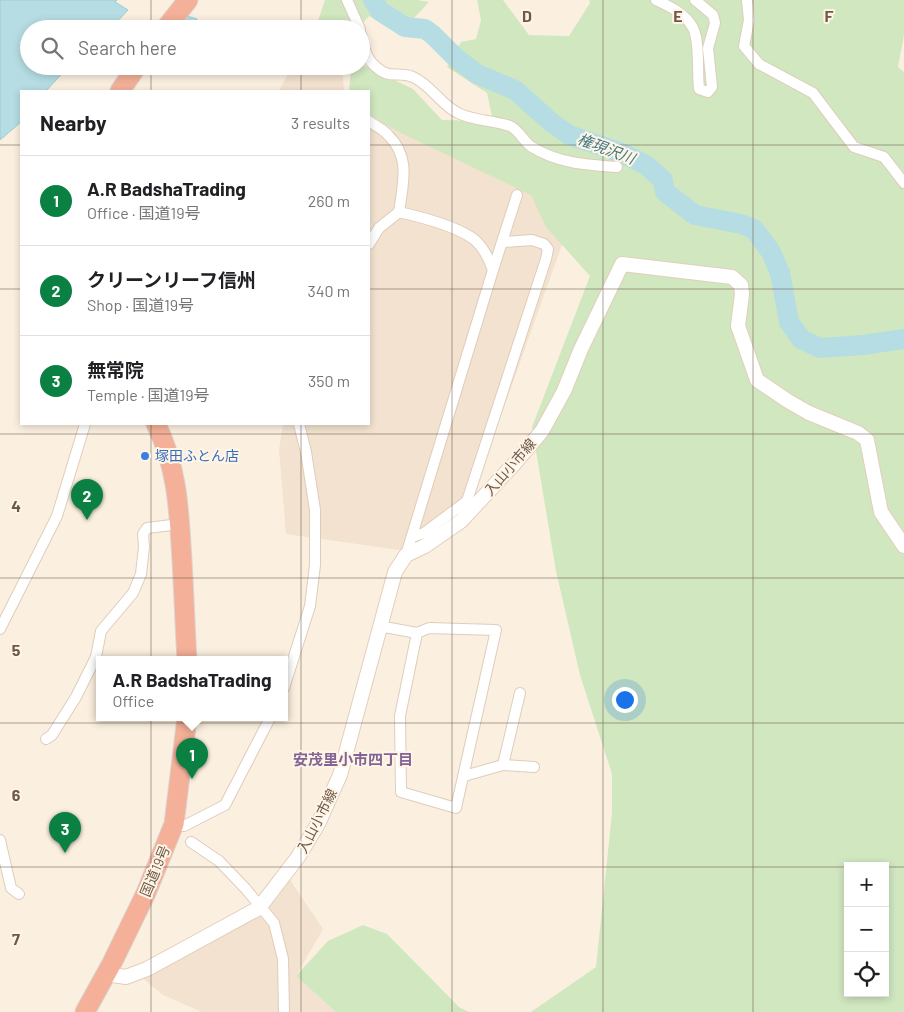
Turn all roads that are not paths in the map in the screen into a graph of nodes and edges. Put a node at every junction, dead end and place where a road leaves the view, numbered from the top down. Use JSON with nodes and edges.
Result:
{"nodes":[{"id":1,"x":188,"y":0,"type":"edge"},
{"id":2,"x":346,"y":0,"type":"edge"},
{"id":3,"x":656,"y":0,"type":"edge"},
{"id":4,"x":695,"y":0,"type":"edge"},
{"id":5,"x":747,"y":0,"type":"edge"},
{"id":6,"x":172,"y":20,"type":"edge"},
{"id":7,"x":356,"y":20,"type":"edge"},
{"id":8,"x":370,"y":61,"type":"edge"},
{"id":9,"x":132,"y":75,"type":"edge"},
{"id":10,"x":121,"y":90,"type":"edge"},
{"id":11,"x":370,"y":126,"type":"edge"},
{"id":12,"x":616,"y":167,"type":"dead end"},
{"id":13,"x":904,"y":183,"type":"edge"},
{"id":14,"x":517,"y":195,"type":"dead end"},
{"id":15,"x":399,"y":212,"type":"junction"},
{"id":16,"x":370,"y":242,"type":"edge"},
{"id":17,"x":503,"y":242,"type":"junction"},
{"id":18,"x":493,"y":270,"type":"junction"},
{"id":19,"x":85,"y":425,"type":"edge"},
{"id":20,"x":156,"y":425,"type":"edge"},
{"id":21,"x":299,"y":425,"type":"edge"},
{"id":22,"x":180,"y":524,"type":"junction"},
{"id":23,"x":412,"y":537,"type":"junction"},
{"id":24,"x":904,"y":546,"type":"edge"},
{"id":25,"x":406,"y":555,"type":"junction"},
{"id":26,"x":379,"y":626,"type":"junction"},
{"id":27,"x":0,"y":629,"type":"edge"},
{"id":28,"x":417,"y":633,"type":"junction"},
{"id":29,"x":96,"y":656,"type":"edge"},
{"id":30,"x":187,"y":656,"type":"edge"},
{"id":31,"x":96,"y":657,"type":"edge"},
{"id":32,"x":288,"y":675,"type":"edge"},
{"id":33,"x":520,"y":693,"type":"dead end"},
{"id":34,"x":187,"y":721,"type":"edge"},
{"id":35,"x":268,"y":721,"type":"edge"},
{"id":36,"x":46,"y":739,"type":"dead end"},
{"id":37,"x":504,"y":765,"type":"junction"},
{"id":38,"x":534,"y":768,"type":"dead end"},
{"id":39,"x":464,"y":776,"type":"junction"},
{"id":40,"x":174,"y":824,"type":"junction"},
{"id":41,"x":0,"y":840,"type":"edge"},
{"id":42,"x":192,"y":842,"type":"dead end"},
{"id":43,"x":19,"y":894,"type":"dead end"},
{"id":44,"x":259,"y":908,"type":"junction"},
{"id":45,"x":106,"y":974,"type":"junction"},
{"id":46,"x":85,"y":1012,"type":"edge"},
{"id":47,"x":284,"y":1012,"type":"edge"}],
"edges":[{"from":1,"to":6,"type":"highway"},
{"from":2,"to":7,"type":"street"},
{"from":3,"to":4,"type":"street"},
{"from":5,"to":13,"type":"street"},
{"from":8,"to":12,"type":"street"},
{"from":9,"to":10,"type":"highway"},
{"from":11,"to":15,"type":"street"},
{"from":14,"to":17,"type":"street"},
{"from":15,"to":16,"type":"street"},
{"from":15,"to":18,"type":"street"},
{"from":17,"to":18,"type":"street"},
{"from":17,"to":23,"type":"street"},
{"from":18,"to":23,"type":"street"},
{"from":19,"to":27,"type":"street"},
{"from":20,"to":22,"type":"highway"},
{"from":21,"to":32,"type":"street"},
{"from":22,"to":29,"type":"street"},
{"from":22,"to":30,"type":"highway"},
{"from":23,"to":25,"type":"street"},
{"from":24,"to":25,"type":"main road","name":"入山小市線"},
{"from":25,"to":26,"type":"main road","name":"入山小市線"},
{"from":26,"to":28,"type":"street"},
{"from":26,"to":44,"type":"main road","name":"入山小市線"},
{"from":28,"to":39,"type":"street"},
{"from":28,"to":39,"type":"street"},
{"from":31,"to":36,"type":"street"},
{"from":33,"to":37,"type":"street"},
{"from":34,"to":40,"type":"highway","name":"国道19号"},
{"from":35,"to":40,"type":"street"},
{"from":37,"to":38,"type":"street"},
{"from":37,"to":39,"type":"street"},
{"from":40,"to":45,"type":"highway","name":"国道19号"},
{"from":41,"to":43,"type":"street"},
{"from":42,"to":44,"type":"street"},
{"from":44,"to":45,"type":"main road","name":"入山小市線"},
{"from":44,"to":47,"type":"street"},
{"from":45,"to":46,"type":"highway","name":"国道19号"}]}
